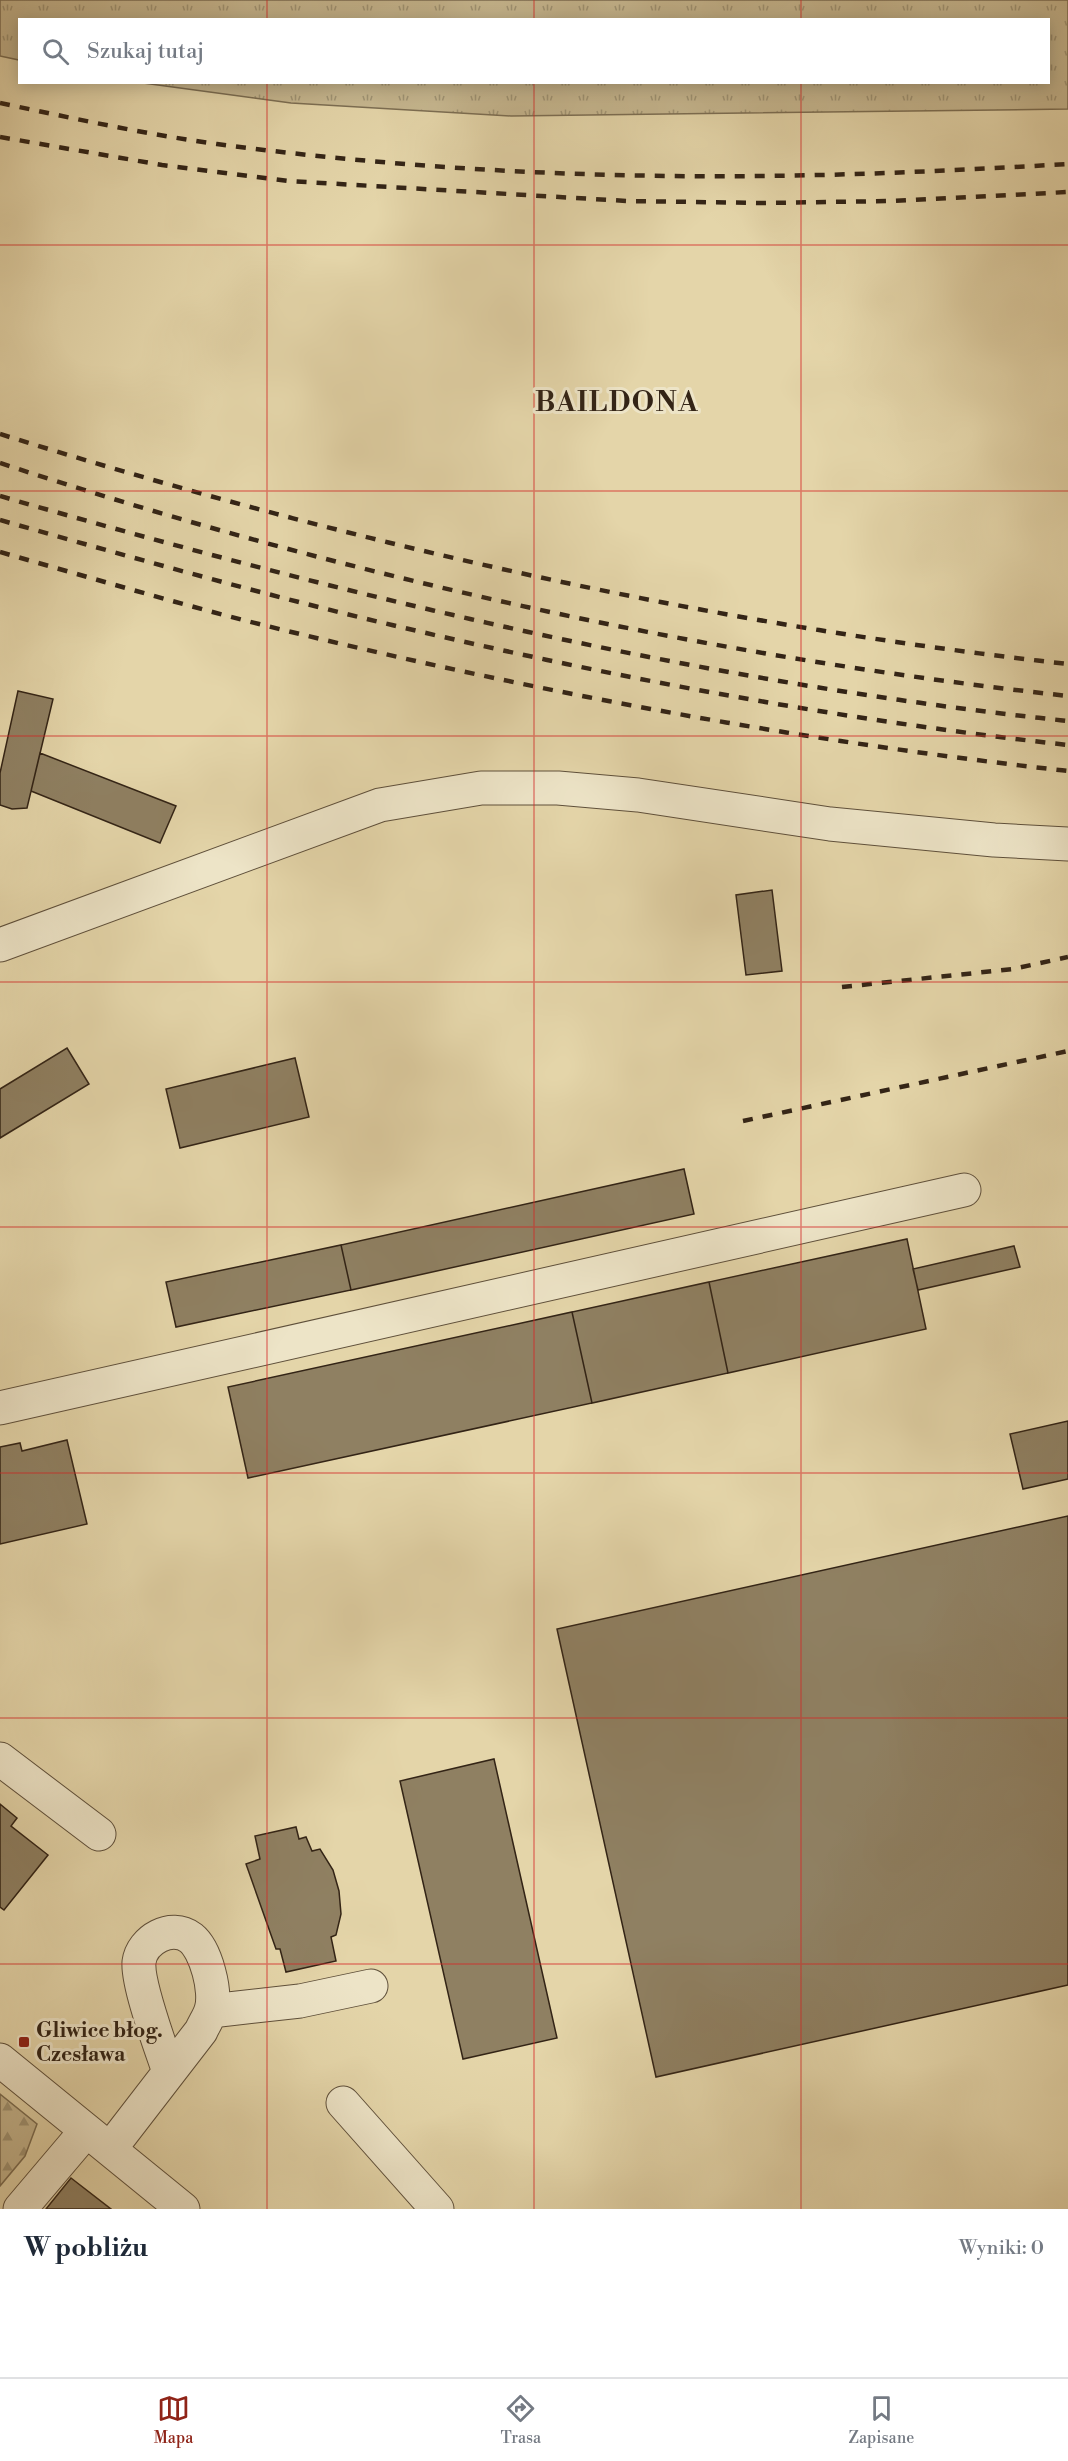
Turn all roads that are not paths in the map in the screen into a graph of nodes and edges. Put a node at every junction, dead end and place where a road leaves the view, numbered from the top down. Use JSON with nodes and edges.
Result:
{"nodes":[{"id":1,"x":1068,"y":844,"type":"edge"},
{"id":2,"x":0,"y":945,"type":"edge"},
{"id":3,"x":964,"y":1191,"type":"dead end"},
{"id":4,"x":0,"y":1408,"type":"edge"},
{"id":5,"x":0,"y":1759,"type":"edge"},
{"id":6,"x":99,"y":1834,"type":"dead end"},
{"id":7,"x":371,"y":1986,"type":"dead end"},
{"id":8,"x":211,"y":2011,"type":"junction"},
{"id":9,"x":0,"y":2060,"type":"edge"},
{"id":10,"x":169,"y":2073,"type":"junction"},
{"id":11,"x":343,"y":2103,"type":"dead end"},
{"id":12,"x":98,"y":2140,"type":"junction"},
{"id":13,"x":20,"y":2209,"type":"edge"},
{"id":14,"x":183,"y":2209,"type":"edge"},
{"id":15,"x":437,"y":2209,"type":"edge"}],
"edges":[{"from":1,"to":2,"type":"street"},
{"from":3,"to":4,"type":"street"},
{"from":5,"to":6,"type":"street"},
{"from":7,"to":8,"type":"street"},
{"from":8,"to":10,"type":"street"},
{"from":8,"to":10,"type":"street"},
{"from":9,"to":12,"type":"street"},
{"from":10,"to":12,"type":"street"},
{"from":11,"to":15,"type":"street"},
{"from":12,"to":13,"type":"street"},
{"from":12,"to":14,"type":"street"}]}
